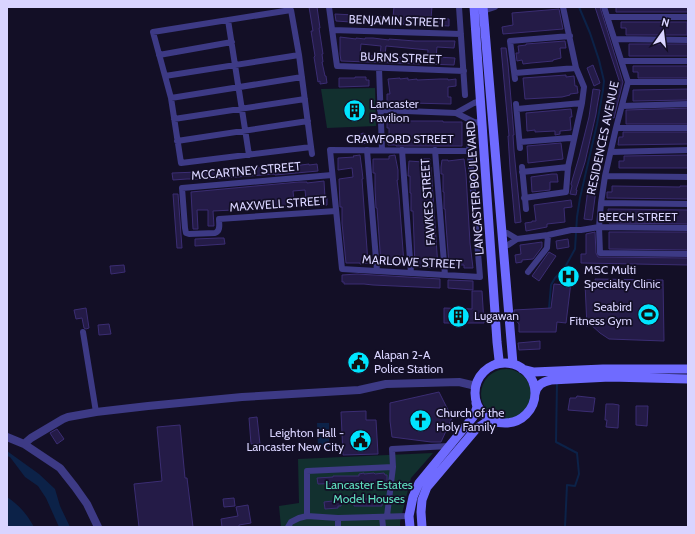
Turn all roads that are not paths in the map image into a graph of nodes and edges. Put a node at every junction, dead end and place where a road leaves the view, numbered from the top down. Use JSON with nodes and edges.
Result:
{"nodes":[{"id":1,"x":329,"y":7,"type":"edge"},
{"id":2,"x":459,"y":7,"type":"edge"},
{"id":3,"x":495,"y":7,"type":"edge"},
{"id":4,"x":563,"y":7,"type":"edge"},
{"id":5,"x":604,"y":7,"type":"edge"},
{"id":6,"x":290,"y":8,"type":"edge"},
{"id":7,"x":480,"y":8,"type":"edge"},
{"id":8,"x":608,"y":17,"type":"junction"},
{"id":9,"x":688,"y":17,"type":"edge"},
{"id":10,"x":228,"y":20,"type":"junction"},
{"id":11,"x":332,"y":30,"type":"junction"},
{"id":12,"x":461,"y":34,"type":"junction"},
{"id":13,"x":570,"y":36,"type":"junction"},
{"id":14,"x":615,"y":39,"type":"junction"},
{"id":15,"x":688,"y":40,"type":"edge"},
{"id":16,"x":232,"y":42,"type":"junction"},
{"id":17,"x":159,"y":55,"type":"junction"},
{"id":18,"x":298,"y":56,"type":"junction"},
{"id":19,"x":622,"y":61,"type":"junction"},
{"id":20,"x":688,"y":61,"type":"edge"},
{"id":21,"x":235,"y":65,"type":"junction"},
{"id":22,"x":379,"y":68,"type":"junction"},
{"id":23,"x":576,"y":68,"type":"junction"},
{"id":24,"x":464,"y":71,"type":"junction"},
{"id":25,"x":165,"y":76,"type":"junction"},
{"id":26,"x":302,"y":77,"type":"junction"},
{"id":27,"x":628,"y":82,"type":"junction"},
{"id":28,"x":688,"y":82,"type":"edge"},
{"id":29,"x":239,"y":87,"type":"junction"},
{"id":30,"x":466,"y":95,"type":"dead end"},
{"id":31,"x":171,"y":98,"type":"junction"},
{"id":32,"x":305,"y":99,"type":"junction"},
{"id":33,"x":481,"y":101,"type":"junction"},
{"id":34,"x":582,"y":103,"type":"junction"},
{"id":35,"x":688,"y":104,"type":"edge"},
{"id":36,"x":622,"y":106,"type":"junction"},
{"id":37,"x":242,"y":108,"type":"junction"},
{"id":38,"x":380,"y":110,"type":"junction"},
{"id":39,"x":456,"y":113,"type":"junction"},
{"id":40,"x":174,"y":119,"type":"junction"},
{"id":41,"x":308,"y":121,"type":"junction"},
{"id":42,"x":482,"y":123,"type":"junction"},
{"id":43,"x":616,"y":128,"type":"junction"},
{"id":44,"x":688,"y":128,"type":"edge"},
{"id":45,"x":245,"y":130,"type":"junction"},
{"id":46,"x":574,"y":139,"type":"junction"},
{"id":47,"x":177,"y":141,"type":"junction"},
{"id":48,"x":469,"y":143,"type":"dead end"},
{"id":49,"x":311,"y":147,"type":"junction"},
{"id":50,"x":367,"y":150,"type":"junction"},
{"id":51,"x":382,"y":150,"type":"junction"},
{"id":52,"x":402,"y":150,"type":"junction"},
{"id":53,"x":435,"y":150,"type":"junction"},
{"id":54,"x":688,"y":150,"type":"edge"},
{"id":55,"x":470,"y":151,"type":"junction"},
{"id":56,"x":610,"y":152,"type":"junction"},
{"id":57,"x":312,"y":154,"type":"dead end"},
{"id":58,"x":249,"y":155,"type":"junction"},
{"id":59,"x":568,"y":167,"type":"junction"},
{"id":60,"x":332,"y":175,"type":"junction"},
{"id":61,"x":605,"y":176,"type":"junction"},
{"id":62,"x":688,"y":177,"type":"edge"},
{"id":63,"x":524,"y":198,"type":"junction"},
{"id":64,"x":601,"y":203,"type":"junction"},
{"id":65,"x":688,"y":204,"type":"edge"},
{"id":66,"x":526,"y":209,"type":"dead end"},
{"id":67,"x":336,"y":211,"type":"junction"},
{"id":68,"x":597,"y":227,"type":"junction"},
{"id":69,"x":688,"y":228,"type":"edge"},
{"id":70,"x":502,"y":232,"type":"junction"},
{"id":71,"x":186,"y":233,"type":"joint"},
{"id":72,"x":548,"y":235,"type":"junction"},
{"id":73,"x":518,"y":239,"type":"junction"},
{"id":74,"x":503,"y":246,"type":"junction"},
{"id":75,"x":688,"y":254,"type":"edge"},
{"id":76,"x":377,"y":271,"type":"junction"},
{"id":77,"x":528,"y":272,"type":"dead end"},
{"id":78,"x":411,"y":273,"type":"junction"},
{"id":79,"x":445,"y":275,"type":"junction"},
{"id":80,"x":83,"y":332,"type":"dead end"},
{"id":81,"x":512,"y":364,"type":"junction"},
{"id":82,"x":494,"y":365,"type":"junction"},
{"id":83,"x":522,"y":369,"type":"junction"},
{"id":84,"x":688,"y":370,"type":"edge"},
{"id":85,"x":688,"y":379,"type":"edge"},
{"id":86,"x":476,"y":386,"type":"junction"},
{"id":87,"x":535,"y":394,"type":"junction"},
{"id":88,"x":476,"y":403,"type":"junction"},
{"id":89,"x":96,"y":412,"type":"junction"},
{"id":90,"x":494,"y":421,"type":"junction"},
{"id":91,"x":7,"y":438,"type":"edge"},
{"id":92,"x":24,"y":444,"type":"junction"},
{"id":93,"x":449,"y":446,"type":"junction"},
{"id":94,"x":343,"y":461,"type":"dead end"},
{"id":95,"x":393,"y":467,"type":"junction"},
{"id":96,"x":343,"y":469,"type":"junction"},
{"id":97,"x":307,"y":516,"type":"junction"},
{"id":98,"x":409,"y":516,"type":"junction"},
{"id":99,"x":384,"y":517,"type":"junction"},
{"id":100,"x":338,"y":518,"type":"junction"},
{"id":101,"x":98,"y":527,"type":"edge"},
{"id":102,"x":288,"y":527,"type":"edge"},
{"id":103,"x":338,"y":527,"type":"edge"},
{"id":104,"x":383,"y":527,"type":"edge"},
{"id":105,"x":410,"y":527,"type":"edge"},
{"id":106,"x":422,"y":527,"type":"edge"}],
"edges":[{"from":1,"to":11,"type":"street"},
{"from":2,"to":12,"type":"street"},
{"from":3,"to":7,"type":"street"},
{"from":4,"to":13,"type":"street"},
{"from":5,"to":8,"type":"street","name":"RESIDENCES AVENUE"},
{"from":6,"to":10,"type":"street"},
{"from":6,"to":18,"type":"street"},
{"from":7,"to":33,"type":"main road","name":"LANCASTER BOULEVARD"},
{"from":7,"to":70,"type":"main road","name":"LANCASTER BOULEVARD"},
{"from":8,"to":9,"type":"street"},
{"from":8,"to":14,"type":"street","name":"RESIDENCES AVENUE"},
{"from":10,"to":16,"type":"street"},
{"from":10,"to":17,"type":"street"},
{"from":11,"to":12,"type":"street","name":"BENJAMIN STREET"},
{"from":11,"to":22,"type":"street","name":"BURNS STREET"},
{"from":12,"to":24,"type":"street"},
{"from":13,"to":23,"type":"street"},
{"from":13,"to":23,"type":"street"},
{"from":14,"to":15,"type":"street"},
{"from":14,"to":19,"type":"street","name":"RESIDENCES AVENUE"},
{"from":16,"to":17,"type":"street"},
{"from":16,"to":21,"type":"street"},
{"from":17,"to":25,"type":"street"},
{"from":18,"to":21,"type":"street"},
{"from":18,"to":26,"type":"street"},
{"from":19,"to":20,"type":"street"},
{"from":19,"to":27,"type":"street","name":"RESIDENCES AVENUE"},
{"from":21,"to":25,"type":"street"},
{"from":21,"to":29,"type":"street"},
{"from":22,"to":24,"type":"street","name":"BURNS STREET"},
{"from":22,"to":38,"type":"street"},
{"from":23,"to":34,"type":"street"},
{"from":24,"to":30,"type":"street"},
{"from":25,"to":31,"type":"street"},
{"from":26,"to":29,"type":"street"},
{"from":26,"to":32,"type":"street"},
{"from":27,"to":28,"type":"street"},
{"from":27,"to":36,"type":"street","name":"RESIDENCES AVENUE"},
{"from":29,"to":31,"type":"street"},
{"from":29,"to":37,"type":"street"},
{"from":31,"to":40,"type":"street"},
{"from":32,"to":37,"type":"street"},
{"from":32,"to":41,"type":"street"},
{"from":33,"to":39,"type":"street"},
{"from":33,"to":42,"type":"main road","name":"LANCASTER BOULEVARD"},
{"from":34,"to":46,"type":"street"},
{"from":34,"to":46,"type":"street"},
{"from":35,"to":36,"type":"street"},
{"from":36,"to":43,"type":"street","name":"RESIDENCES AVENUE"},
{"from":37,"to":40,"type":"street"},
{"from":37,"to":45,"type":"street"},
{"from":38,"to":39,"type":"street"},
{"from":38,"to":51,"type":"street"},
{"from":39,"to":42,"type":"street"},
{"from":40,"to":47,"type":"street"},
{"from":41,"to":45,"type":"street"},
{"from":41,"to":49,"type":"street"},
{"from":42,"to":82,"type":"main road","name":"LANCASTER BOULEVARD"},
{"from":43,"to":44,"type":"street"},
{"from":43,"to":56,"type":"street","name":"RESIDENCES AVENUE"},
{"from":45,"to":47,"type":"street"},
{"from":45,"to":58,"type":"street"},
{"from":46,"to":59,"type":"street"},
{"from":47,"to":58,"type":"street"},
{"from":48,"to":55,"type":"street"},
{"from":49,"to":57,"type":"street"},
{"from":49,"to":58,"type":"street"},
{"from":50,"to":51,"type":"street","name":"CRAWFORD STREET"},
{"from":50,"to":60,"type":"street","name":"CRAWFORD STREET"},
{"from":50,"to":76,"type":"street"},
{"from":51,"to":52,"type":"street","name":"CRAWFORD STREET"},
{"from":52,"to":53,"type":"street","name":"CRAWFORD STREET"},
{"from":52,"to":78,"type":"street"},
{"from":53,"to":55,"type":"street","name":"CRAWFORD STREET"},
{"from":53,"to":79,"type":"street","name":"FAWKES STREET"},
{"from":54,"to":56,"type":"street"},
{"from":55,"to":79,"type":"street","name":"MARLOWE STREET"},
{"from":56,"to":61,"type":"street","name":"RESIDENCES AVENUE"},
{"from":59,"to":63,"type":"street"},
{"from":59,"to":63,"type":"street"},
{"from":60,"to":67,"type":"street"},
{"from":60,"to":71,"type":"street","name":"MCCARTNEY STREET"},
{"from":61,"to":62,"type":"street"},
{"from":61,"to":64,"type":"street","name":"RESIDENCES AVENUE"},
{"from":63,"to":66,"type":"street"},
{"from":64,"to":65,"type":"street"},
{"from":64,"to":68,"type":"street","name":"RESIDENCES AVENUE"},
{"from":67,"to":71,"type":"street","name":"MAXWELL STREET"},
{"from":67,"to":76,"type":"street","name":"MARLOWE STREET"},
{"from":68,"to":69,"type":"street","name":"BEECH STREET"},
{"from":68,"to":72,"type":"street","name":"BEECH STREET"},
{"from":68,"to":75,"type":"street","name":"RESIDENCES AVENUE"},
{"from":70,"to":73,"type":"street"},
{"from":70,"to":74,"type":"main road","name":"LANCASTER BOULEVARD"},
{"from":72,"to":73,"type":"street","name":"BEECH STREET"},
{"from":72,"to":77,"type":"street"},
{"from":73,"to":74,"type":"street","name":"BEECH STREET"},
{"from":74,"to":81,"type":"main road","name":"LANCASTER BOULEVARD"},
{"from":76,"to":78,"type":"street","name":"MARLOWE STREET"},
{"from":78,"to":79,"type":"street","name":"MARLOWE STREET"},
{"from":80,"to":89,"type":"street"},
{"from":81,"to":82,"type":"main road"},
{"from":81,"to":83,"type":"main road"},
{"from":82,"to":86,"type":"main road"},
{"from":83,"to":84,"type":"main road"},
{"from":83,"to":87,"type":"main road"},
{"from":85,"to":87,"type":"main road"},
{"from":86,"to":88,"type":"main road"},
{"from":86,"to":89,"type":"street"},
{"from":87,"to":90,"type":"main road"},
{"from":88,"to":90,"type":"main road"},
{"from":88,"to":93,"type":"main road"},
{"from":89,"to":92,"type":"street"},
{"from":90,"to":106,"type":"main road"},
{"from":91,"to":92,"type":"street"},
{"from":92,"to":101,"type":"street"},
{"from":93,"to":95,"type":"street"},
{"from":93,"to":98,"type":"main road"},
{"from":94,"to":96,"type":"street"},
{"from":95,"to":96,"type":"street"},
{"from":95,"to":99,"type":"street"},
{"from":96,"to":97,"type":"street"},
{"from":97,"to":100,"type":"street"},
{"from":97,"to":102,"type":"street"},
{"from":98,"to":99,"type":"street"},
{"from":98,"to":105,"type":"main road"},
{"from":99,"to":100,"type":"street"},
{"from":99,"to":104,"type":"street"},
{"from":100,"to":103,"type":"street"}]}
